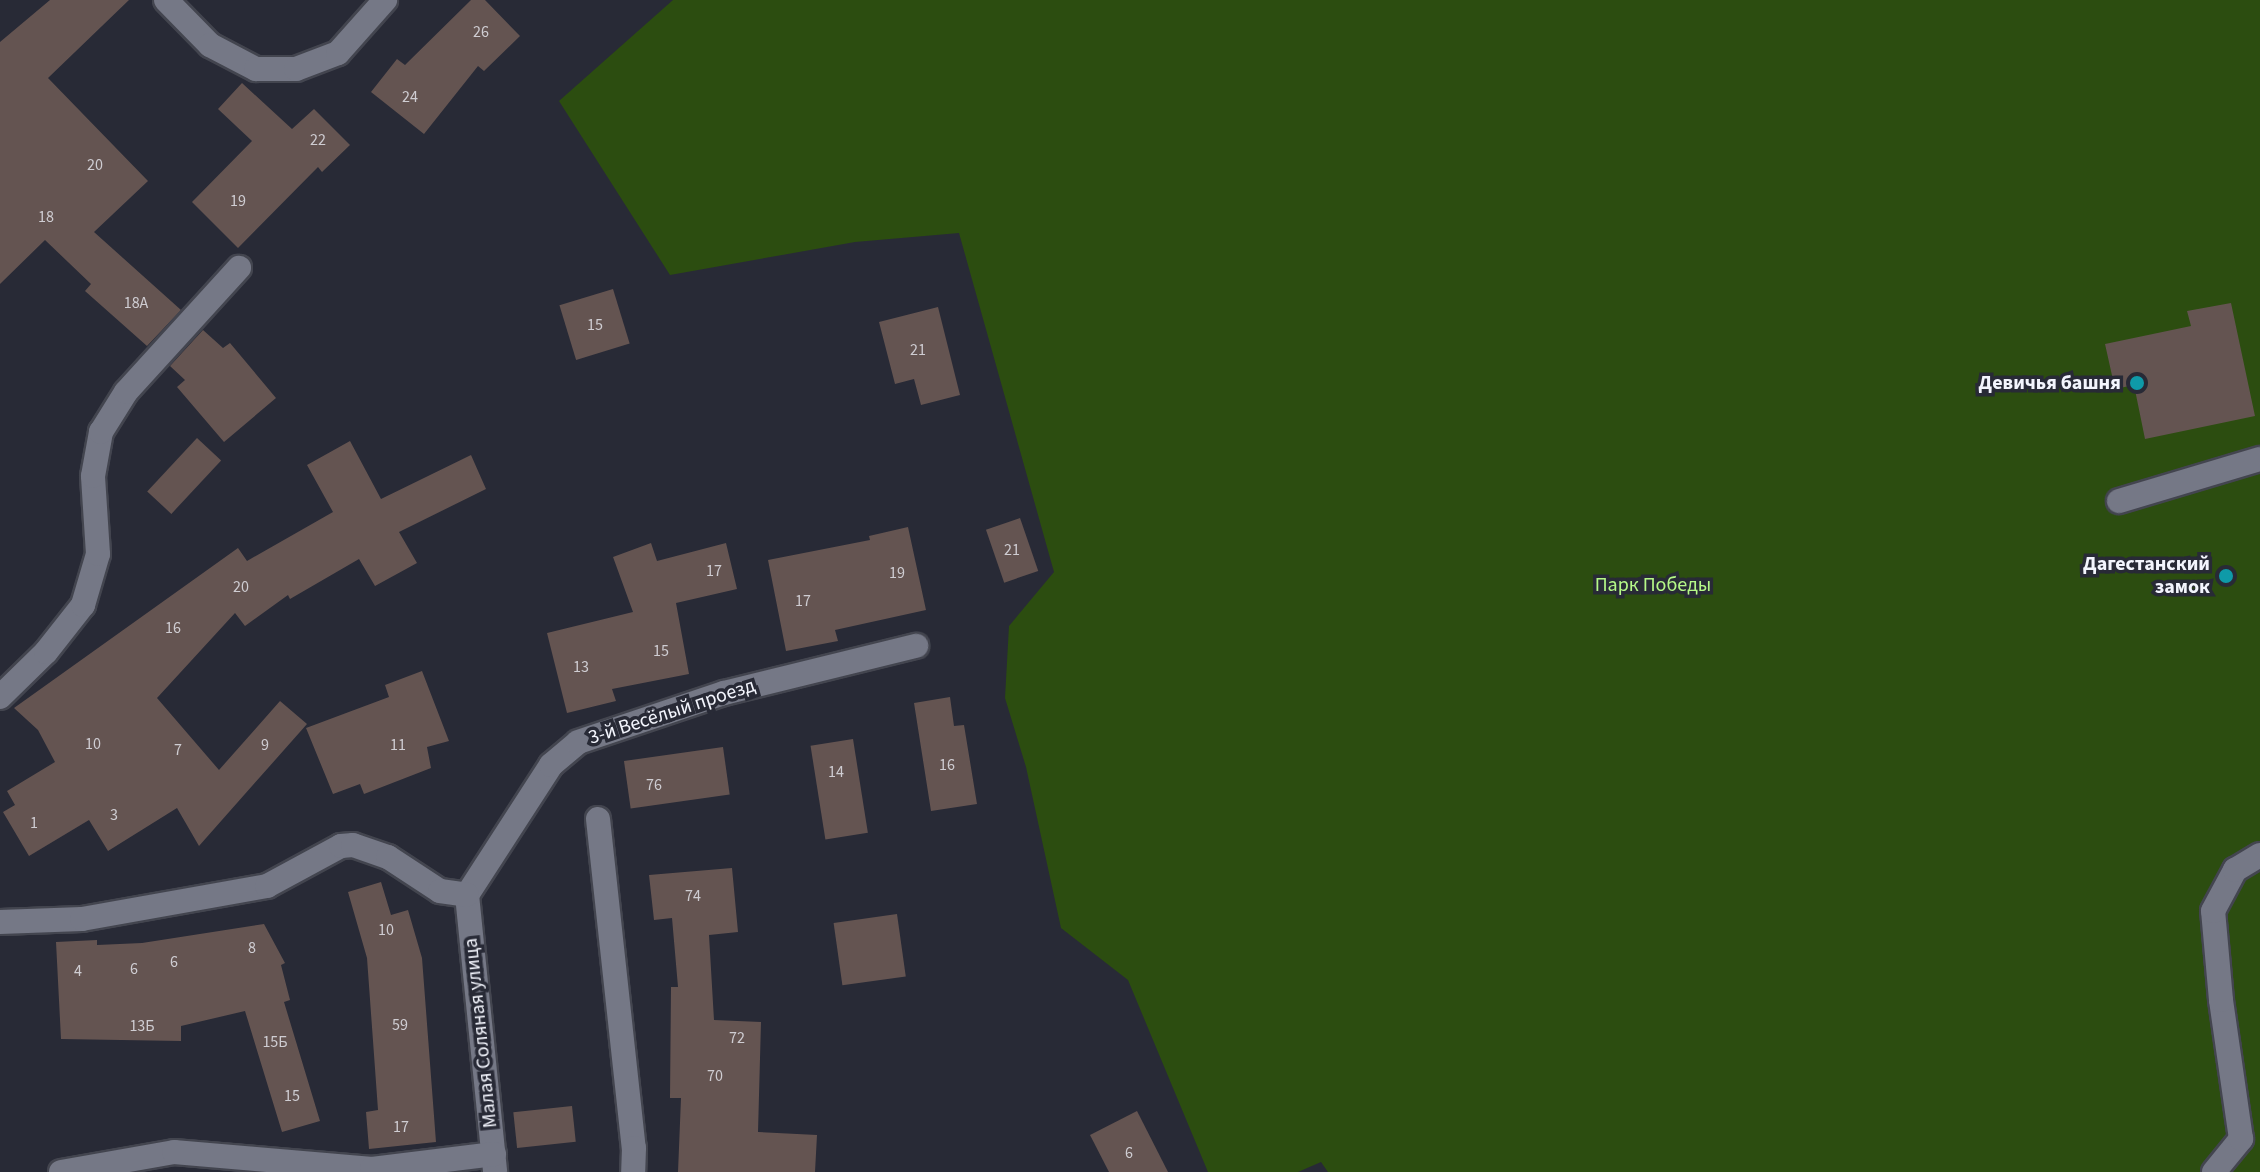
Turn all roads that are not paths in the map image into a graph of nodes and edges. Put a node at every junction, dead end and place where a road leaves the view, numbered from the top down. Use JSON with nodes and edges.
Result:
{"nodes":[{"id":1,"x":166,"y":0,"type":"edge"},
{"id":2,"x":385,"y":0,"type":"edge"},
{"id":3,"x":239,"y":268,"type":"dead end"},
{"id":4,"x":2260,"y":459,"type":"edge"},
{"id":5,"x":2119,"y":501,"type":"dead end"},
{"id":6,"x":916,"y":646,"type":"dead end"},
{"id":7,"x":0,"y":697,"type":"edge"},
{"id":8,"x":598,"y":819,"type":"dead end"},
{"id":9,"x":2260,"y":855,"type":"edge"},
{"id":10,"x":467,"y":895,"type":"junction"},
{"id":11,"x":0,"y":922,"type":"edge"},
{"id":12,"x":495,"y":1163,"type":"edge"},
{"id":13,"x":61,"y":1172,"type":"edge"},
{"id":14,"x":633,"y":1172,"type":"edge"},
{"id":15,"x":2214,"y":1172,"type":"edge"}],
"edges":[{"from":1,"to":2,"type":"street"},
{"from":3,"to":7,"type":"street"},
{"from":4,"to":5,"type":"street"},
{"from":6,"to":10,"type":"street","name":"3-й Весёлый проезд"},
{"from":8,"to":14,"type":"street"},
{"from":9,"to":15,"type":"street"},
{"from":10,"to":11,"type":"street"},
{"from":10,"to":12,"type":"street","name":"Малая Соляная улица"},
{"from":12,"to":13,"type":"street"}]}
